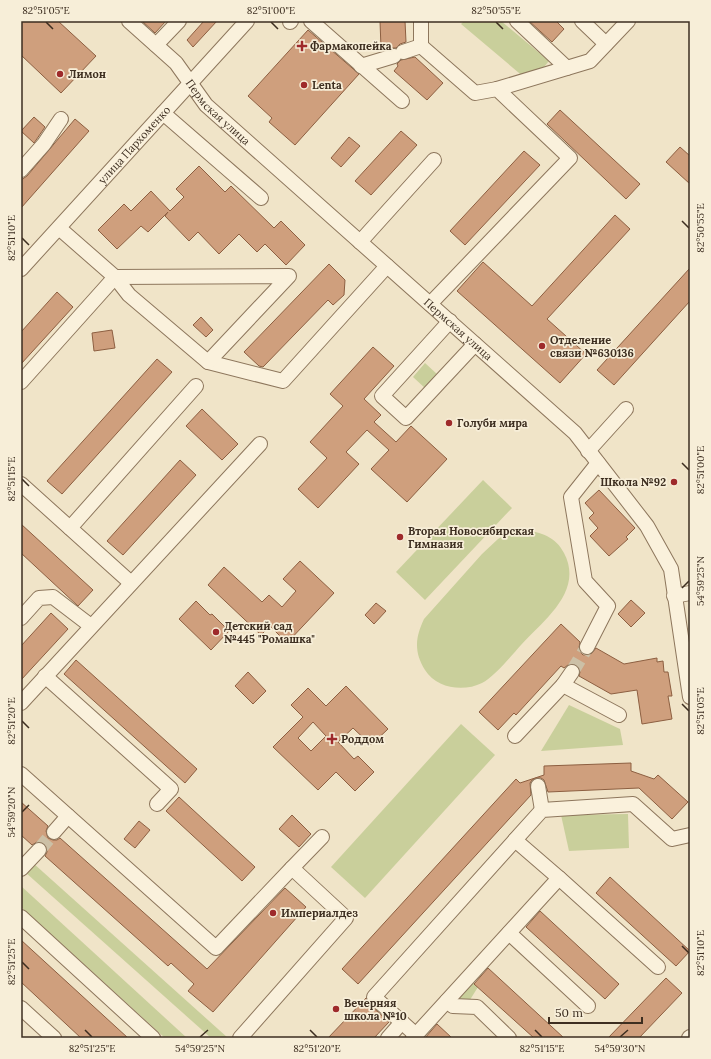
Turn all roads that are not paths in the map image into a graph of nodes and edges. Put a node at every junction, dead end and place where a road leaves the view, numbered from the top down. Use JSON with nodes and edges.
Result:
{"nodes":[{"id":1,"x":129,"y":21,"type":"edge"},
{"id":2,"x":179,"y":21,"type":"edge"},
{"id":3,"x":246,"y":21,"type":"edge"},
{"id":4,"x":310,"y":21,"type":"edge"},
{"id":5,"x":421,"y":21,"type":"edge"},
{"id":6,"x":517,"y":21,"type":"edge"},
{"id":7,"x":582,"y":21,"type":"edge"},
{"id":8,"x":628,"y":21,"type":"edge"},
{"id":9,"x":606,"y":44,"type":"junction"},
{"id":10,"x":156,"y":45,"type":"junction"},
{"id":11,"x":420,"y":46,"type":"junction"},
{"id":12,"x":361,"y":66,"type":"junction"},
{"id":13,"x":567,"y":68,"type":"junction"},
{"id":14,"x":190,"y":82,"type":"junction"},
{"id":15,"x":497,"y":89,"type":"junction"},
{"id":16,"x":402,"y":101,"type":"dead end"},
{"id":17,"x":163,"y":113,"type":"junction"},
{"id":18,"x":61,"y":119,"type":"dead end"},
{"id":19,"x":434,"y":160,"type":"dead end"},
{"id":20,"x":21,"y":170,"type":"edge"},
{"id":21,"x":261,"y":198,"type":"dead end"},
{"id":22,"x":59,"y":228,"type":"junction"},
{"id":23,"x":360,"y":242,"type":"junction"},
{"id":24,"x":387,"y":266,"type":"junction"},
{"id":25,"x":21,"y":269,"type":"edge"},
{"id":26,"x":115,"y":277,"type":"junction"},
{"id":27,"x":430,"y":304,"type":"junction"},
{"id":28,"x":450,"y":321,"type":"junction"},
{"id":29,"x":475,"y":344,"type":"junction"},
{"id":30,"x":208,"y":362,"type":"junction"},
{"id":31,"x":21,"y":382,"type":"edge"},
{"id":32,"x":196,"y":386,"type":"dead end"},
{"id":33,"x":626,"y":409,"type":"dead end"},
{"id":34,"x":260,"y":444,"type":"dead end"},
{"id":35,"x":588,"y":451,"type":"junction"},
{"id":36,"x":598,"y":463,"type":"junction"},
{"id":37,"x":21,"y":484,"type":"edge"},
{"id":38,"x":70,"y":528,"type":"junction"},
{"id":39,"x":131,"y":583,"type":"junction"},
{"id":40,"x":690,"y":593,"type":"edge"},
{"id":41,"x":674,"y":596,"type":"junction"},
{"id":42,"x":21,"y":618,"type":"edge"},
{"id":43,"x":92,"y":626,"type":"junction"},
{"id":44,"x":587,"y":647,"type":"tunnel mouth"},
{"id":45,"x":572,"y":672,"type":"tunnel mouth"},
{"id":46,"x":45,"y":676,"type":"junction"},
{"id":47,"x":563,"y":685,"type":"junction"},
{"id":48,"x":690,"y":697,"type":"edge"},
{"id":49,"x":21,"y":703,"type":"edge"},
{"id":50,"x":619,"y":715,"type":"dead end"},
{"id":51,"x":515,"y":736,"type":"dead end"},
{"id":52,"x":21,"y":774,"type":"edge"},
{"id":53,"x":538,"y":786,"type":"dead end"},
{"id":54,"x":157,"y":804,"type":"dead end"},
{"id":55,"x":542,"y":810,"type":"junction"},
{"id":56,"x":68,"y":816,"type":"junction"},
{"id":57,"x":54,"y":832,"type":"tunnel mouth"},
{"id":58,"x":690,"y":835,"type":"edge"},
{"id":59,"x":322,"y":837,"type":"dead end"},
{"id":60,"x":515,"y":840,"type":"junction"},
{"id":61,"x":38,"y":850,"type":"tunnel mouth"},
{"id":62,"x":292,"y":868,"type":"junction"},
{"id":63,"x":21,"y":869,"type":"edge"},
{"id":64,"x":559,"y":878,"type":"junction"},
{"id":65,"x":21,"y":917,"type":"edge"},
{"id":66,"x":509,"y":933,"type":"junction"},
{"id":67,"x":658,"y":967,"type":"dead end"},
{"id":68,"x":447,"y":1001,"type":"junction"},
{"id":69,"x":588,"y":1006,"type":"dead end"},
{"id":70,"x":21,"y":1008,"type":"edge"},
{"id":71,"x":402,"y":1022,"type":"junction"},
{"id":72,"x":415,"y":1036,"type":"edge"},
{"id":73,"x":54,"y":1038,"type":"edge"},
{"id":74,"x":153,"y":1038,"type":"edge"},
{"id":75,"x":240,"y":1038,"type":"edge"},
{"id":76,"x":388,"y":1038,"type":"edge"},
{"id":77,"x":509,"y":1038,"type":"edge"}],
"edges":[{"from":1,"to":10,"type":"street","name":"Пермская улица"},
{"from":2,"to":10,"type":"street"},
{"from":3,"to":14,"type":"street","name":"улица Пархоменко"},
{"from":4,"to":12,"type":"street"},
{"from":5,"to":11,"type":"street"},
{"from":6,"to":13,"type":"street"},
{"from":7,"to":9,"type":"street"},
{"from":8,"to":9,"type":"street"},
{"from":9,"to":13,"type":"street"},
{"from":10,"to":14,"type":"street","name":"Пермская улица"},
{"from":11,"to":12,"type":"street"},
{"from":11,"to":15,"type":"street"},
{"from":12,"to":16,"type":"street"},
{"from":13,"to":15,"type":"street"},
{"from":14,"to":17,"type":"street","name":"улица Пархоменко"},
{"from":14,"to":23,"type":"street","name":"Пермская улица"},
{"from":15,"to":27,"type":"street"},
{"from":17,"to":21,"type":"street"},
{"from":17,"to":22,"type":"street","name":"улица Пархоменко"},
{"from":18,"to":20,"type":"street"},
{"from":19,"to":23,"type":"street"},
{"from":22,"to":25,"type":"street","name":"улица Пархоменко"},
{"from":22,"to":26,"type":"street"},
{"from":23,"to":24,"type":"street","name":"Пермская улица"},
{"from":24,"to":27,"type":"street","name":"Пермская улица"},
{"from":24,"to":30,"type":"street"},
{"from":26,"to":30,"type":"street"},
{"from":26,"to":30,"type":"street"},
{"from":26,"to":31,"type":"street"},
{"from":27,"to":28,"type":"street","name":"Пермская улица"},
{"from":28,"to":29,"type":"street","name":"Пермская улица"},
{"from":28,"to":29,"type":"street"},
{"from":29,"to":35,"type":"street","name":"Пермская улица"},
{"from":32,"to":38,"type":"street"},
{"from":33,"to":35,"type":"street"},
{"from":34,"to":39,"type":"street"},
{"from":35,"to":36,"type":"street","name":"Пермская улица"},
{"from":36,"to":41,"type":"street","name":"Пермская улица"},
{"from":36,"to":44,"type":"street"},
{"from":37,"to":38,"type":"street"},
{"from":38,"to":39,"type":"street"},
{"from":39,"to":43,"type":"street"},
{"from":40,"to":41,"type":"street"},
{"from":41,"to":48,"type":"street","name":"Пермская улица"},
{"from":42,"to":43,"type":"street"},
{"from":43,"to":46,"type":"street"},
{"from":45,"to":47,"type":"street"},
{"from":46,"to":49,"type":"street"},
{"from":46,"to":54,"type":"street"},
{"from":47,"to":50,"type":"street"},
{"from":47,"to":51,"type":"street"},
{"from":52,"to":56,"type":"street"},
{"from":53,"to":55,"type":"street"},
{"from":55,"to":58,"type":"street"},
{"from":55,"to":60,"type":"street"},
{"from":56,"to":57,"type":"street"},
{"from":56,"to":62,"type":"street"},
{"from":59,"to":62,"type":"street"},
{"from":60,"to":64,"type":"street"},
{"from":60,"to":71,"type":"street"},
{"from":61,"to":63,"type":"street"},
{"from":62,"to":75,"type":"street"},
{"from":64,"to":66,"type":"street"},
{"from":64,"to":67,"type":"street"},
{"from":65,"to":74,"type":"street"},
{"from":66,"to":68,"type":"street"},
{"from":66,"to":69,"type":"street"},
{"from":68,"to":72,"type":"street"},
{"from":68,"to":77,"type":"street"},
{"from":70,"to":73,"type":"street"},
{"from":71,"to":72,"type":"street"},
{"from":71,"to":76,"type":"street"}]}
